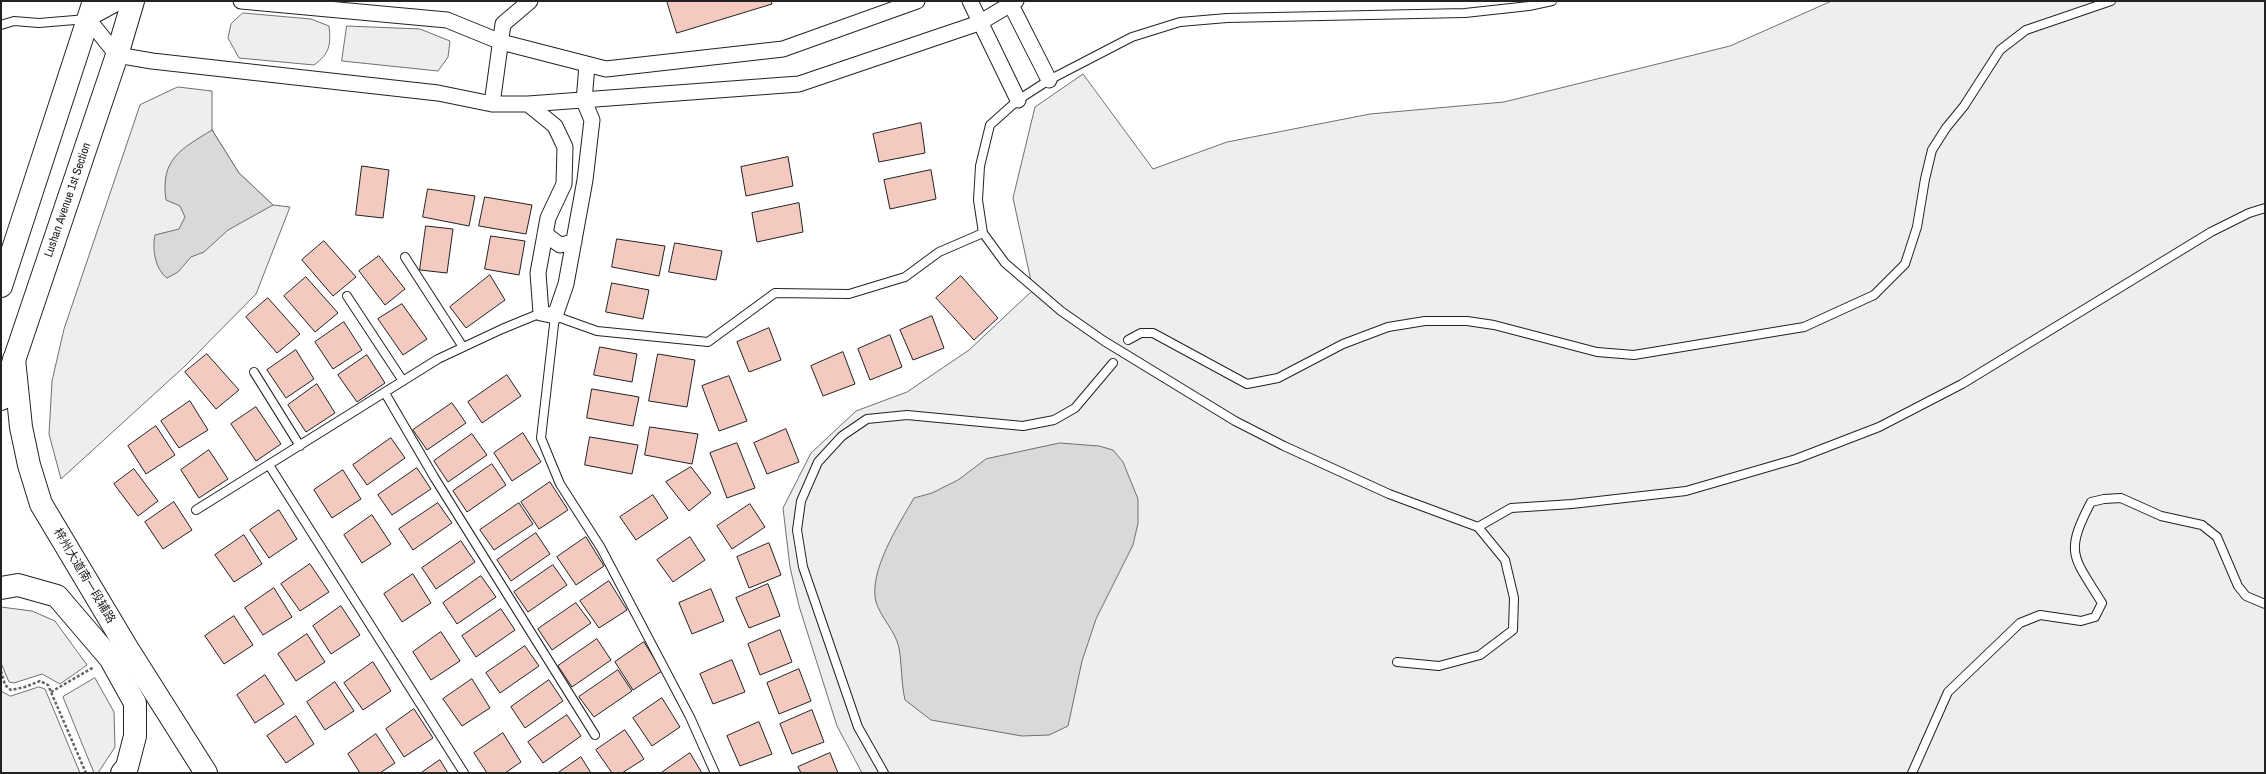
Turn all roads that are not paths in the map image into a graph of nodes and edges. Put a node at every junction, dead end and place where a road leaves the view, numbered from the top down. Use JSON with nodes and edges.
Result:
{"nodes":[{"id":1,"x":121,"y":1,"type":"edge"},
{"id":2,"x":133,"y":1,"type":"edge"},
{"id":3,"x":242,"y":1,"type":"edge"},
{"id":4,"x":530,"y":1,"type":"edge"},
{"id":5,"x":918,"y":1,"type":"edge"},
{"id":6,"x":970,"y":1,"type":"edge"},
{"id":7,"x":1552,"y":1,"type":"edge"},
{"id":8,"x":2111,"y":1,"type":"edge"},
{"id":9,"x":1012,"y":2,"type":"edge"},
{"id":10,"x":91,"y":10,"type":"edge"},
{"id":11,"x":980,"y":23,"type":"junction"},
{"id":12,"x":1,"y":25,"type":"edge"},
{"id":13,"x":501,"y":42,"type":"junction"},
{"id":14,"x":117,"y":54,"type":"junction"},
{"id":15,"x":587,"y":65,"type":"junction"},
{"id":16,"x":1049,"y":80,"type":"junction"},
{"id":17,"x":1018,"y":100,"type":"junction"},
{"id":18,"x":584,"y":101,"type":"junction"},
{"id":19,"x":492,"y":104,"type":"junction"},
{"id":20,"x":528,"y":104,"type":"junction"},
{"id":21,"x":2265,"y":208,"type":"edge"},
{"id":22,"x":983,"y":233,"type":"junction"},
{"id":23,"x":545,"y":234,"type":"junction"},
{"id":24,"x":574,"y":242,"type":"junction"},
{"id":25,"x":405,"y":257,"type":"dead end"},
{"id":26,"x":1,"y":286,"type":"edge"},
{"id":27,"x":347,"y":296,"type":"dead end"},
{"id":28,"x":548,"y":315,"type":"junction"},
{"id":29,"x":1128,"y":340,"type":"dead end"},
{"id":30,"x":464,"y":347,"type":"junction"},
{"id":31,"x":14,"y":360,"type":"junction"},
{"id":32,"x":1113,"y":363,"type":"dead end"},
{"id":33,"x":254,"y":372,"type":"dead end"},
{"id":34,"x":403,"y":381,"type":"junction"},
{"id":35,"x":385,"y":393,"type":"junction"},
{"id":36,"x":1,"y":399,"type":"edge"},
{"id":37,"x":300,"y":446,"type":"junction"},
{"id":38,"x":270,"y":465,"type":"junction"},
{"id":39,"x":196,"y":510,"type":"dead end"},
{"id":40,"x":1478,"y":528,"type":"junction"},
{"id":41,"x":1,"y":588,"type":"edge"},
{"id":42,"x":2265,"y":604,"type":"edge"},
{"id":43,"x":1397,"y":662,"type":"dead end"},
{"id":44,"x":595,"y":735,"type":"dead end"},
{"id":45,"x":122,"y":773,"type":"edge"},
{"id":46,"x":206,"y":773,"type":"edge"},
{"id":47,"x":464,"y":773,"type":"edge"},
{"id":48,"x":716,"y":773,"type":"edge"},
{"id":49,"x":884,"y":773,"type":"edge"},
{"id":50,"x":1912,"y":773,"type":"edge"}],
"edges":[{"from":1,"to":10,"type":"street"},
{"from":2,"to":14,"type":"main road","name":"Lushan Avenue 1st Section"},
{"from":3,"to":13,"type":"street"},
{"from":4,"to":13,"type":"street"},
{"from":5,"to":15,"type":"street"},
{"from":6,"to":11,"type":"street"},
{"from":7,"to":16,"type":"lane"},
{"from":8,"to":29,"type":"lane"},
{"from":9,"to":11,"type":"street"},
{"from":9,"to":16,"type":"street"},
{"from":10,"to":12,"type":"lane"},
{"from":10,"to":14,"type":"street"},
{"from":10,"to":26,"type":"main road"},
{"from":11,"to":17,"type":"street"},
{"from":11,"to":18,"type":"street"},
{"from":13,"to":15,"type":"street"},
{"from":13,"to":19,"type":"street"},
{"from":14,"to":19,"type":"street"},
{"from":14,"to":31,"type":"main road","name":"Lushan Avenue 1st Section"},
{"from":15,"to":18,"type":"street"},
{"from":16,"to":17,"type":"lane"},
{"from":17,"to":22,"type":"lane"},
{"from":18,"to":20,"type":"street"},
{"from":18,"to":24,"type":"street"},
{"from":19,"to":20,"type":"street"},
{"from":20,"to":23,"type":"street"},
{"from":21,"to":40,"type":"lane"},
{"from":22,"to":28,"type":"lane"},
{"from":22,"to":40,"type":"lane"},
{"from":23,"to":24,"type":"street"},
{"from":23,"to":28,"type":"street"},
{"from":24,"to":28,"type":"street"},
{"from":25,"to":30,"type":"lane"},
{"from":27,"to":34,"type":"lane"},
{"from":28,"to":30,"type":"lane"},
{"from":28,"to":48,"type":"lane"},
{"from":30,"to":34,"type":"lane"},
{"from":31,"to":36,"type":"main road","name":"Lushan Avenue 1st Section"},
{"from":31,"to":46,"type":"main road","name":"梓州大道南一段辅路"},
{"from":32,"to":49,"type":"lane"},
{"from":33,"to":37,"type":"lane"},
{"from":34,"to":35,"type":"lane"},
{"from":35,"to":37,"type":"lane"},
{"from":35,"to":44,"type":"lane"},
{"from":37,"to":38,"type":"lane"},
{"from":38,"to":39,"type":"lane"},
{"from":38,"to":47,"type":"lane"},
{"from":40,"to":43,"type":"lane"},
{"from":41,"to":45,"type":"main road"},
{"from":42,"to":50,"type":"lane"}]}
